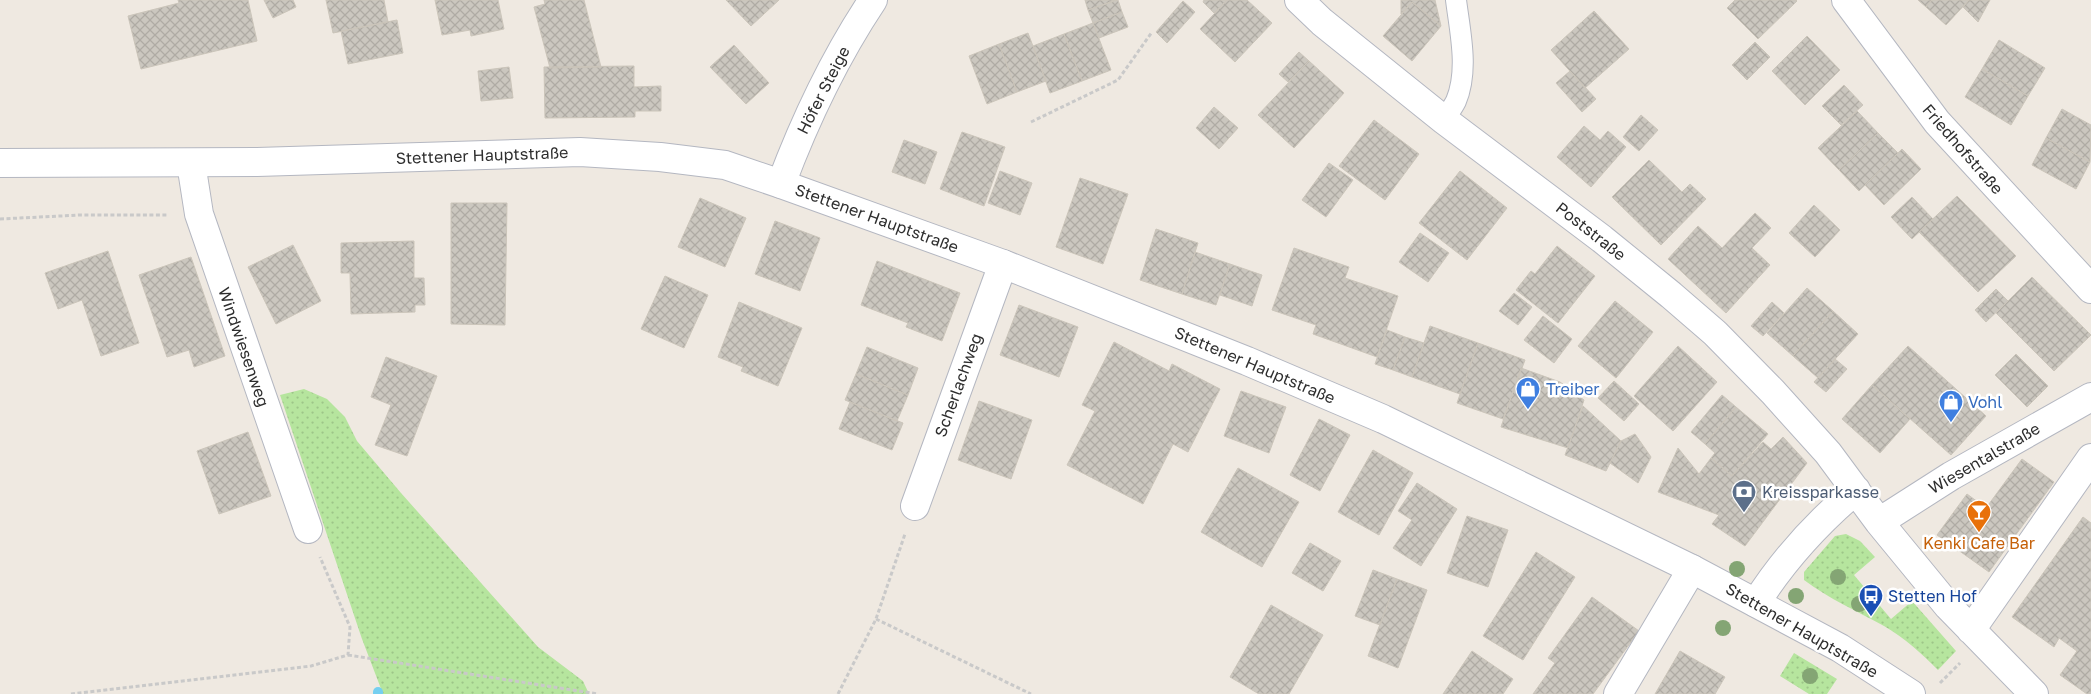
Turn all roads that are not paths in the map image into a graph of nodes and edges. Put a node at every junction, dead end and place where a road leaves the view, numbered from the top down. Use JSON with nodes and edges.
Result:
{"nodes":[{"id":1,"x":873,"y":0,"type":"edge"},
{"id":2,"x":1300,"y":0,"type":"edge"},
{"id":3,"x":1456,"y":0,"type":"edge"},
{"id":4,"x":1846,"y":0,"type":"edge"},
{"id":5,"x":1444,"y":120,"type":"junction"},
{"id":6,"x":191,"y":163,"type":"junction"},
{"id":7,"x":0,"y":164,"type":"edge"},
{"id":8,"x":781,"y":184,"type":"junction"},
{"id":9,"x":1003,"y":264,"type":"junction"},
{"id":10,"x":2091,"y":289,"type":"edge"},
{"id":11,"x":2091,"y":398,"type":"edge"},
{"id":12,"x":2091,"y":458,"type":"edge"},
{"id":13,"x":1856,"y":490,"type":"junction"},
{"id":14,"x":915,"y":506,"type":"road end"},
{"id":15,"x":1879,"y":522,"type":"junction"},
{"id":16,"x":308,"y":529,"type":"road end"},
{"id":17,"x":1692,"y":569,"type":"junction"},
{"id":18,"x":1756,"y":603,"type":"junction"},
{"id":19,"x":1976,"y":636,"type":"junction"},
{"id":20,"x":1923,"y":691,"type":"edge"},
{"id":21,"x":1618,"y":694,"type":"edge"},
{"id":22,"x":2034,"y":694,"type":"edge"}],
"edges":[{"from":1,"to":8,"type":"street","name":"Höfer Steige"},
{"from":2,"to":5,"type":"street","name":"Poststraße"},
{"from":3,"to":5,"type":"lane"},
{"from":4,"to":10,"type":"street","name":"Friedhofstraße"},
{"from":5,"to":13,"type":"street","name":"Poststraße"},
{"from":6,"to":7,"type":"street","name":"Stettener Hauptstraße"},
{"from":6,"to":8,"type":"street","name":"Stettener Hauptstraße"},
{"from":6,"to":16,"type":"street","name":"Windwiesenweg"},
{"from":8,"to":9,"type":"street","name":"Stettener Hauptstraße"},
{"from":9,"to":14,"type":"street","name":"Scherlachweg"},
{"from":9,"to":17,"type":"street","name":"Stettener Hauptstraße"},
{"from":11,"to":15,"type":"street","name":"Wiesentalstraße"},
{"from":12,"to":19,"type":"street"},
{"from":13,"to":15,"type":"street","name":"Poststraße"},
{"from":13,"to":18,"type":"street"},
{"from":15,"to":19,"type":"street","name":"Poststraße"},
{"from":17,"to":18,"type":"street","name":"Stettener Hauptstraße"},
{"from":17,"to":21,"type":"street"},
{"from":18,"to":20,"type":"street","name":"Stettener Hauptstraße"},
{"from":19,"to":22,"type":"street","name":"Poststraße"}]}
